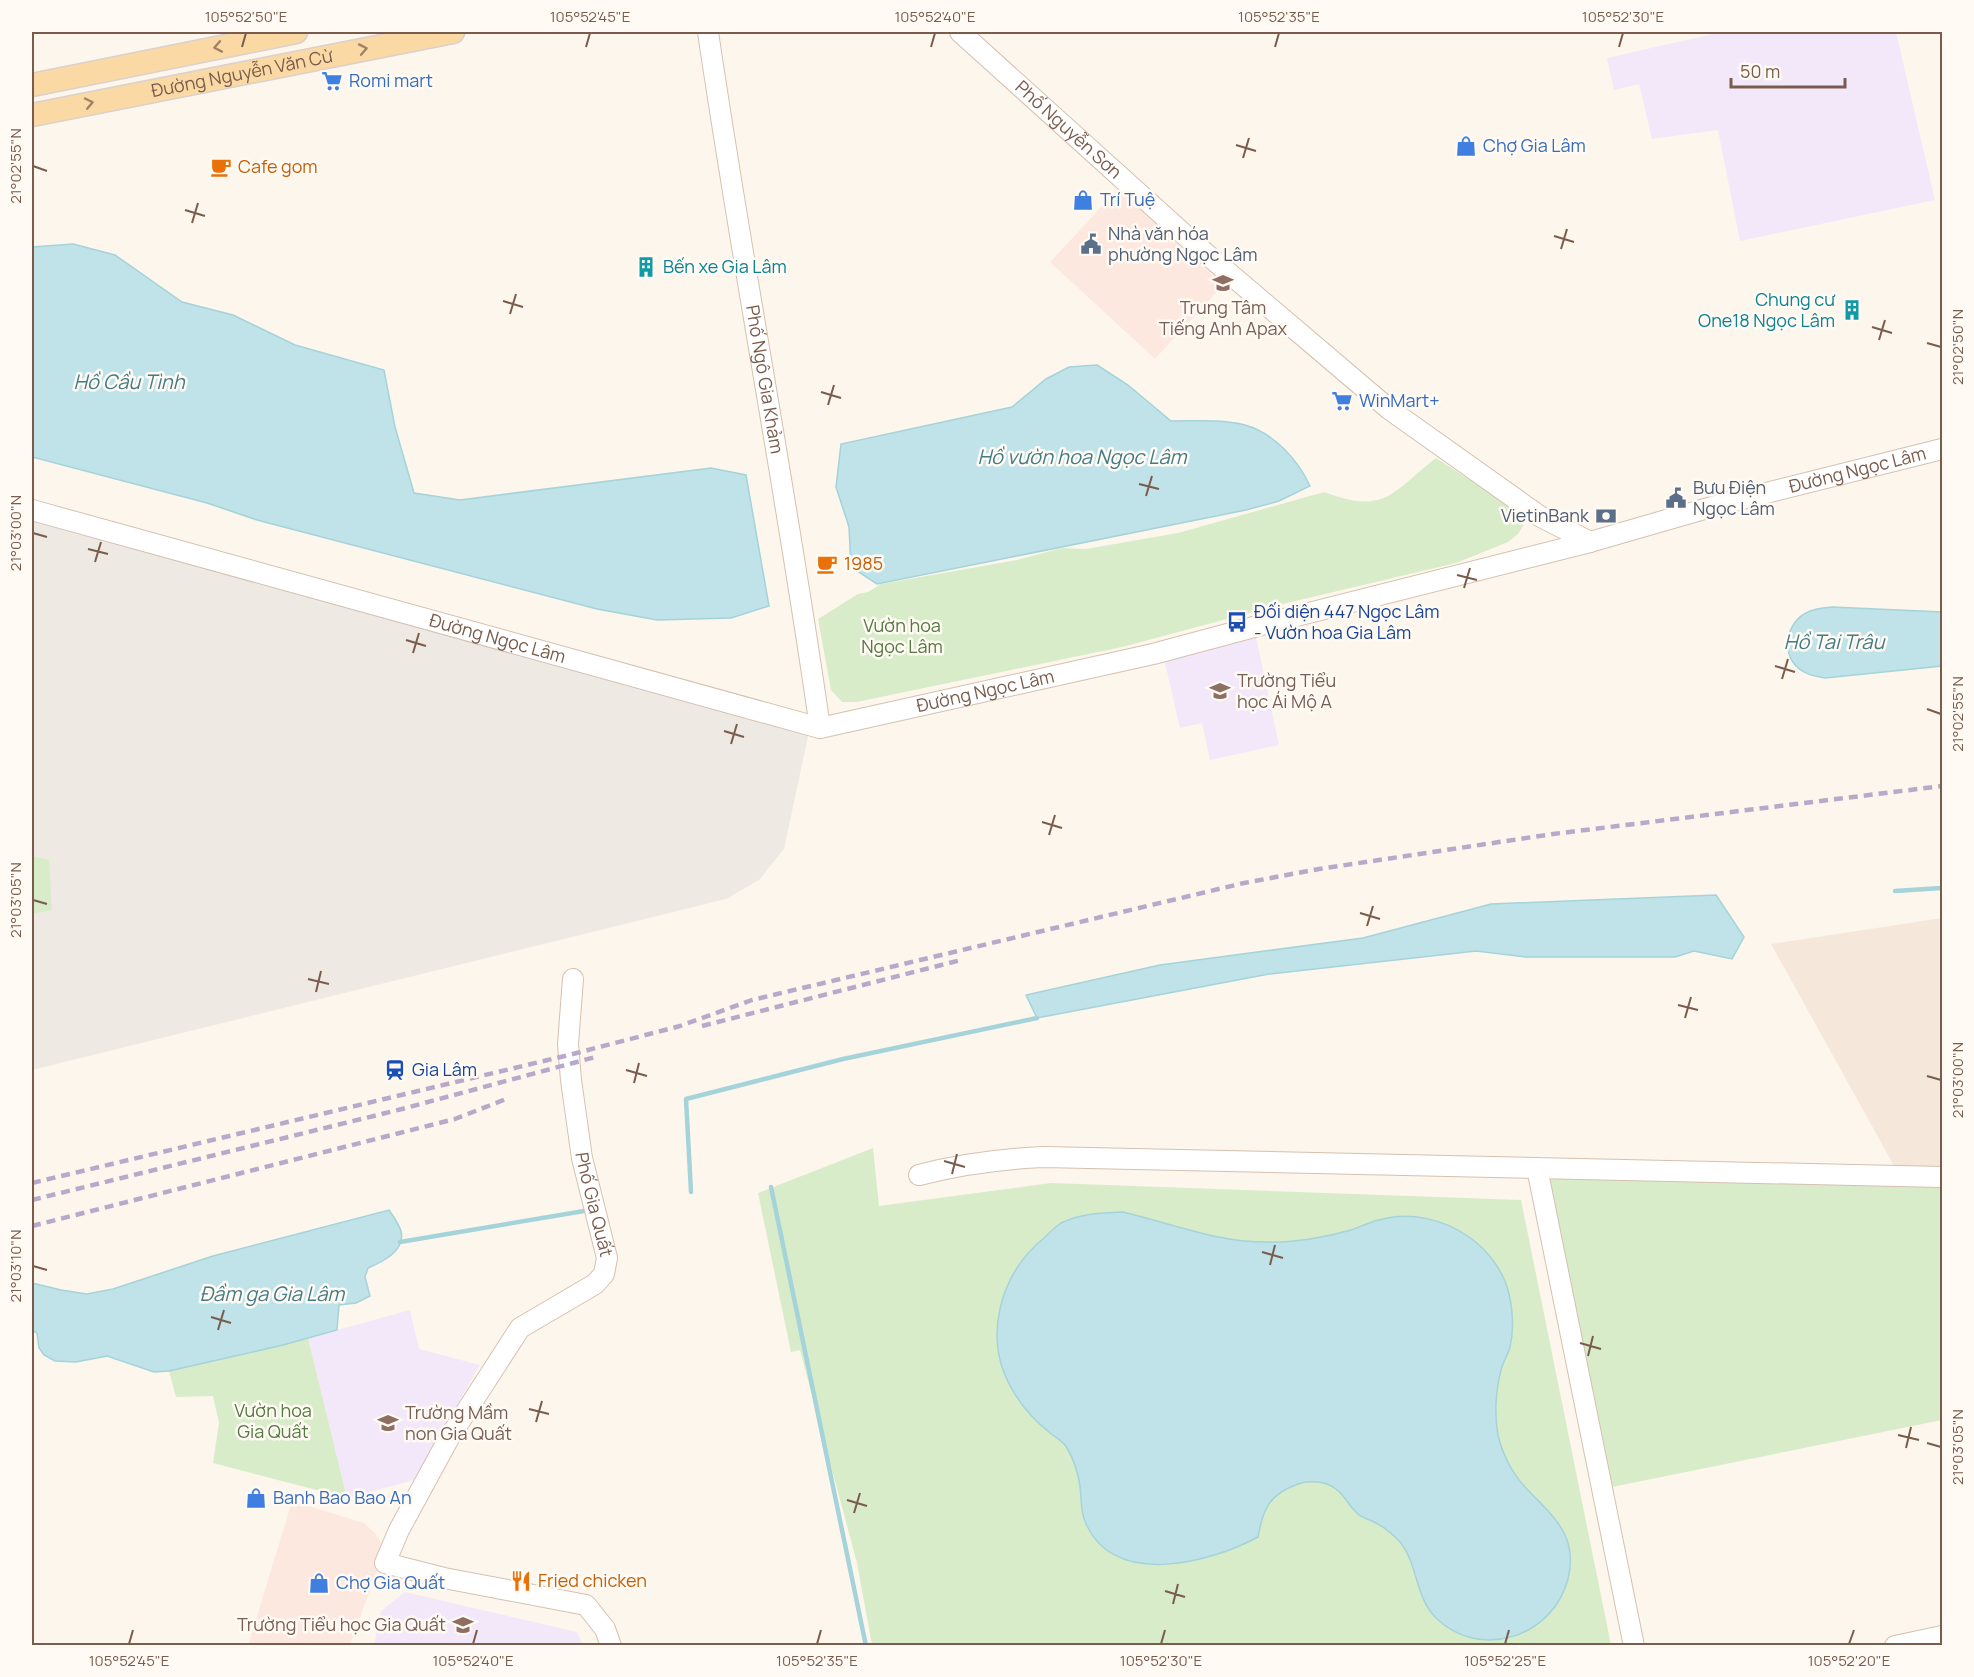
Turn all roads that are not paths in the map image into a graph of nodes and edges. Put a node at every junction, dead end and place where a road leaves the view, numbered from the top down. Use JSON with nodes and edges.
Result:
{"nodes":[{"id":1,"x":296,"y":32,"type":"edge"},
{"id":2,"x":453,"y":32,"type":"edge"},
{"id":3,"x":708,"y":32,"type":"edge"},
{"id":4,"x":960,"y":32,"type":"edge"},
{"id":5,"x":303,"y":61,"type":"junction"},
{"id":6,"x":32,"y":85,"type":"edge"},
{"id":7,"x":32,"y":115,"type":"edge"},
{"id":8,"x":1942,"y":449,"type":"edge"},
{"id":9,"x":32,"y":510,"type":"edge"},
{"id":10,"x":1541,"y":517,"type":"junction"},
{"id":11,"x":1590,"y":542,"type":"junction"},
{"id":12,"x":1544,"y":554,"type":"junction"},
{"id":13,"x":820,"y":728,"type":"junction"},
{"id":14,"x":573,"y":979,"type":"dead end"},
{"id":15,"x":1537,"y":1168,"type":"junction"},
{"id":16,"x":919,"y":1175,"type":"dead end"},
{"id":17,"x":1942,"y":1177,"type":"edge"},
{"id":18,"x":1942,"y":1636,"type":"edge"},
{"id":19,"x":611,"y":1646,"type":"edge"},
{"id":20,"x":1634,"y":1646,"type":"edge"},
{"id":21,"x":1895,"y":1646,"type":"edge"}],
"edges":[{"from":1,"to":5,"type":"main road"},
{"from":1,"to":6,"type":"main road","name":"Đường Nguyễn Văn Cừ","one_way":true},
{"from":5,"to":2,"type":"main road","name":"Đường Nguyễn Văn Cừ","one_way":true},
{"from":3,"to":13,"type":"street","name":"Phố Ngô Gia Khảm"},
{"from":4,"to":10,"type":"street","name":"Phố Nguyễn Sơn"},
{"from":7,"to":5,"type":"main road","name":"Đường Nguyễn Văn Cừ","one_way":true},
{"from":8,"to":11,"type":"street","name":"Đường Ngọc Lâm"},
{"from":9,"to":13,"type":"street","name":"Đường Ngọc Lâm"},
{"from":10,"to":11,"type":"street","name":"Phố Nguyễn Sơn"},
{"from":10,"to":12,"type":"street"},
{"from":11,"to":12,"type":"street","name":"Đường Ngọc Lâm"},
{"from":12,"to":13,"type":"street","name":"Đường Ngọc Lâm"},
{"from":14,"to":19,"type":"street","name":"Phố Gia Quất"},
{"from":15,"to":16,"type":"street"},
{"from":15,"to":17,"type":"street"},
{"from":15,"to":20,"type":"street"},
{"from":18,"to":21,"type":"street"}]}
